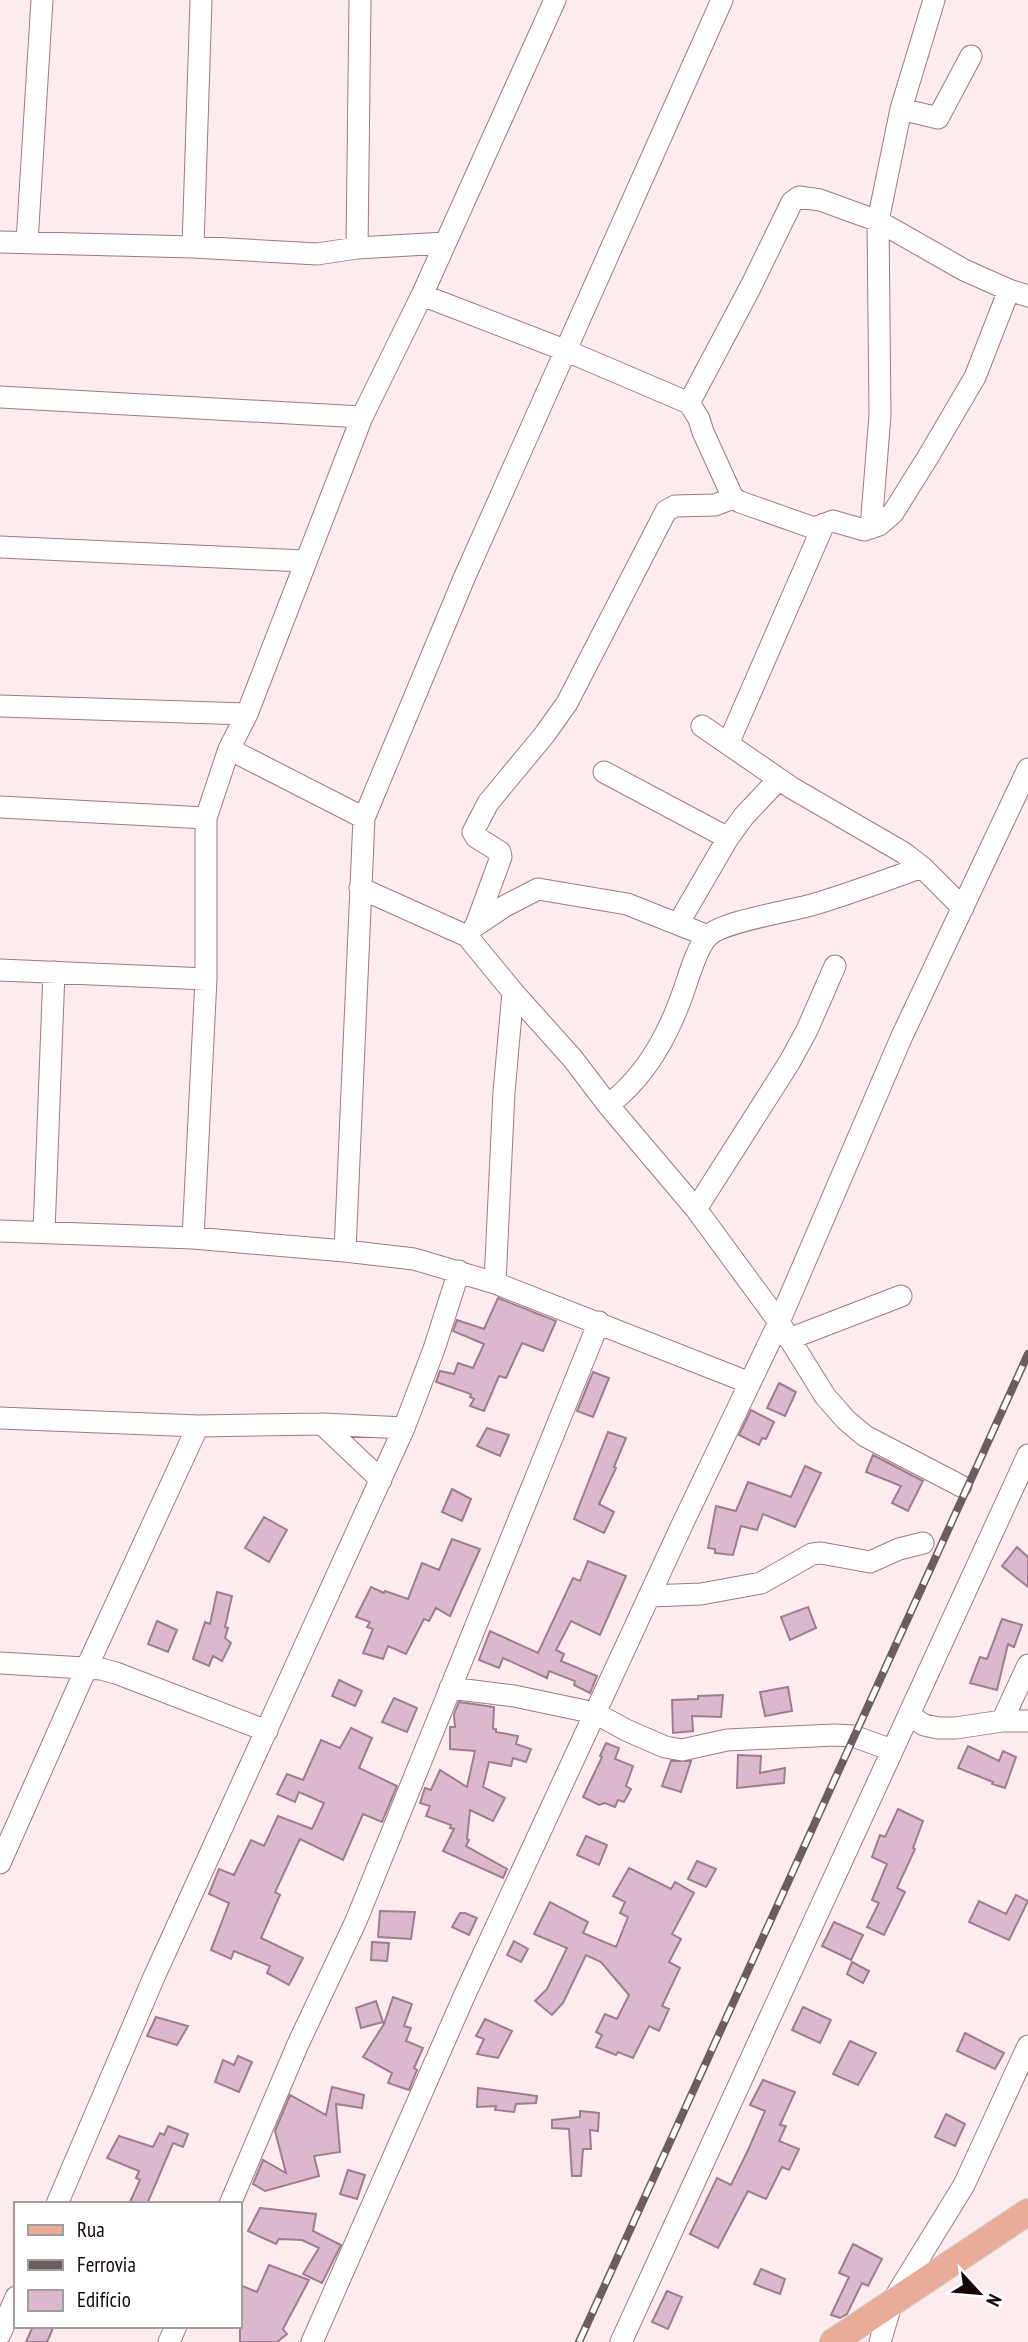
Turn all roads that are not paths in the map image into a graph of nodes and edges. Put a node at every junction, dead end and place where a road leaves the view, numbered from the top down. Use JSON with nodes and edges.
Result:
{"nodes":[{"id":1,"x":42,"y":0,"type":"edge"},
{"id":2,"x":201,"y":0,"type":"edge"},
{"id":3,"x":360,"y":0,"type":"edge"},
{"id":4,"x":555,"y":0,"type":"edge"},
{"id":5,"x":722,"y":0,"type":"edge"},
{"id":6,"x":934,"y":0,"type":"edge"},
{"id":7,"x":971,"y":56,"type":"dead end"},
{"id":8,"x":901,"y":109,"type":"junction"},
{"id":9,"x":878,"y":221,"type":"junction"},
{"id":10,"x":0,"y":242,"type":"edge"},
{"id":11,"x":27,"y":242,"type":"junction"},
{"id":12,"x":445,"y":243,"type":"junction"},
{"id":13,"x":193,"y":247,"type":"junction"},
{"id":14,"x":357,"y":248,"type":"junction"},
{"id":15,"x":1018,"y":293,"type":"edge"},
{"id":16,"x":422,"y":295,"type":"junction"},
{"id":17,"x":567,"y":351,"type":"junction"},
{"id":18,"x":0,"y":397,"type":"edge"},
{"id":19,"x":689,"y":403,"type":"junction"},
{"id":20,"x":362,"y":417,"type":"junction"},
{"id":21,"x":733,"y":498,"type":"junction"},
{"id":22,"x":824,"y":524,"type":"junction"},
{"id":23,"x":871,"y":528,"type":"junction"},
{"id":24,"x":0,"y":547,"type":"edge"},
{"id":25,"x":305,"y":561,"type":"junction"},
{"id":26,"x":0,"y":706,"type":"edge"},
{"id":27,"x":247,"y":714,"type":"junction"},
{"id":28,"x":702,"y":726,"type":"dead end"},
{"id":29,"x":728,"y":744,"type":"junction"},
{"id":30,"x":229,"y":749,"type":"junction"},
{"id":31,"x":1028,"y":769,"type":"edge"},
{"id":32,"x":604,"y":772,"type":"dead end"},
{"id":33,"x":779,"y":779,"type":"junction"},
{"id":34,"x":1022,"y":797,"type":"edge"},
{"id":35,"x":0,"y":807,"type":"edge"},
{"id":36,"x":206,"y":818,"type":"junction"},
{"id":37,"x":363,"y":818,"type":"junction"},
{"id":38,"x":728,"y":838,"type":"junction"},
{"id":39,"x":922,"y":867,"type":"junction"},
{"id":40,"x":497,"y":873,"type":"junction"},
{"id":41,"x":360,"y":888,"type":"junction"},
{"id":42,"x":538,"y":889,"type":"junction"},
{"id":43,"x":963,"y":908,"type":"junction"},
{"id":44,"x":678,"y":924,"type":"junction"},
{"id":45,"x":471,"y":930,"type":"junction"},
{"id":46,"x":708,"y":936,"type":"junction"},
{"id":47,"x":835,"y":966,"type":"dead end"},
{"id":48,"x":0,"y":970,"type":"edge"},
{"id":49,"x":54,"y":972,"type":"junction"},
{"id":50,"x":206,"y":979,"type":"junction"},
{"id":51,"x":513,"y":992,"type":"junction"},
{"id":52,"x":608,"y":1105,"type":"junction"},
{"id":53,"x":696,"y":1209,"type":"junction"},
{"id":54,"x":0,"y":1231,"type":"edge"},
{"id":55,"x":44,"y":1232,"type":"junction"},
{"id":56,"x":193,"y":1238,"type":"junction"},
{"id":57,"x":345,"y":1251,"type":"junction"},
{"id":58,"x":459,"y":1271,"type":"junction"},
{"id":59,"x":495,"y":1283,"type":"junction"},
{"id":60,"x":901,"y":1296,"type":"dead end"},
{"id":61,"x":599,"y":1322,"type":"junction"},
{"id":62,"x":784,"y":1331,"type":"junction"},
{"id":63,"x":750,"y":1383,"type":"junction"},
{"id":64,"x":0,"y":1418,"type":"edge"},
{"id":65,"x":322,"y":1424,"type":"junction"},
{"id":66,"x":198,"y":1426,"type":"junction"},
{"id":67,"x":404,"y":1427,"type":"junction"},
{"id":68,"x":1028,"y":1455,"type":"edge"},
{"id":69,"x":381,"y":1480,"type":"junction"},
{"id":70,"x":961,"y":1486,"type":"dead end"},
{"id":71,"x":923,"y":1543,"type":"dead end"},
{"id":72,"x":649,"y":1596,"type":"junction"},
{"id":73,"x":0,"y":1663,"type":"edge"},
{"id":74,"x":1028,"y":1665,"type":"edge"},
{"id":75,"x":86,"y":1669,"type":"junction"},
{"id":76,"x":450,"y":1688,"type":"junction"},
{"id":77,"x":595,"y":1713,"type":"junction"},
{"id":78,"x":909,"y":1715,"type":"junction"},
{"id":79,"x":1003,"y":1721,"type":"junction"},
{"id":80,"x":1028,"y":1721,"type":"edge"},
{"id":81,"x":267,"y":1731,"type":"junction"},
{"id":82,"x":892,"y":1750,"type":"junction"},
{"id":83,"x":0,"y":1863,"type":"edge"},
{"id":84,"x":1028,"y":2046,"type":"edge"},
{"id":85,"x":58,"y":2202,"type":"edge"},
{"id":86,"x":231,"y":2202,"type":"edge"},
{"id":87,"x":1028,"y":2212,"type":"edge"},
{"id":88,"x":14,"y":2302,"type":"edge"},
{"id":89,"x":891,"y":2302,"type":"junction"},
{"id":90,"x":0,"y":2334,"type":"edge"},
{"id":91,"x":312,"y":2342,"type":"edge"},
{"id":92,"x":621,"y":2342,"type":"edge"},
{"id":93,"x":833,"y":2342,"type":"edge"},
{"id":94,"x":880,"y":2342,"type":"edge"}],
"edges":[{"from":1,"to":11,"type":"street"},
{"from":2,"to":13,"type":"street"},
{"from":3,"to":14,"type":"street"},
{"from":4,"to":12,"type":"street"},
{"from":5,"to":17,"type":"street"},
{"from":6,"to":8,"type":"street"},
{"from":7,"to":8,"type":"street"},
{"from":8,"to":9,"type":"street"},
{"from":9,"to":15,"type":"street"},
{"from":9,"to":19,"type":"street"},
{"from":9,"to":23,"type":"street"},
{"from":10,"to":11,"type":"street"},
{"from":11,"to":13,"type":"street"},
{"from":12,"to":14,"type":"street"},
{"from":12,"to":16,"type":"street"},
{"from":13,"to":14,"type":"street"},
{"from":15,"to":23,"type":"street"},
{"from":16,"to":17,"type":"street"},
{"from":16,"to":20,"type":"street"},
{"from":17,"to":19,"type":"street"},
{"from":17,"to":37,"type":"street"},
{"from":18,"to":20,"type":"street"},
{"from":19,"to":21,"type":"street"},
{"from":20,"to":25,"type":"street"},
{"from":21,"to":22,"type":"street"},
{"from":21,"to":40,"type":"street"},
{"from":22,"to":23,"type":"street"},
{"from":22,"to":29,"type":"street"},
{"from":24,"to":25,"type":"street"},
{"from":25,"to":27,"type":"street"},
{"from":26,"to":27,"type":"street"},
{"from":27,"to":30,"type":"street"},
{"from":28,"to":29,"type":"street"},
{"from":29,"to":33,"type":"street"},
{"from":30,"to":36,"type":"street"},
{"from":30,"to":37,"type":"street"},
{"from":31,"to":34,"type":"street"},
{"from":32,"to":38,"type":"street"},
{"from":33,"to":38,"type":"street"},
{"from":33,"to":39,"type":"street"},
{"from":34,"to":43,"type":"street"},
{"from":35,"to":36,"type":"street"},
{"from":36,"to":50,"type":"street"},
{"from":37,"to":41,"type":"street"},
{"from":38,"to":44,"type":"street"},
{"from":39,"to":43,"type":"street"},
{"from":39,"to":46,"type":"street"},
{"from":40,"to":42,"type":"street"},
{"from":40,"to":45,"type":"street"},
{"from":41,"to":45,"type":"street"},
{"from":41,"to":57,"type":"street"},
{"from":42,"to":44,"type":"street"},
{"from":42,"to":45,"type":"street"},
{"from":43,"to":62,"type":"street"},
{"from":44,"to":46,"type":"street"},
{"from":45,"to":51,"type":"street"},
{"from":46,"to":52,"type":"street"},
{"from":47,"to":53,"type":"street"},
{"from":48,"to":49,"type":"street"},
{"from":49,"to":50,"type":"street"},
{"from":49,"to":55,"type":"street"},
{"from":50,"to":56,"type":"street"},
{"from":51,"to":52,"type":"street"},
{"from":51,"to":59,"type":"street"},
{"from":52,"to":53,"type":"street"},
{"from":53,"to":62,"type":"street"},
{"from":54,"to":55,"type":"street"},
{"from":55,"to":56,"type":"street"},
{"from":56,"to":57,"type":"street"},
{"from":57,"to":58,"type":"street"},
{"from":58,"to":59,"type":"street"},
{"from":58,"to":67,"type":"street"},
{"from":59,"to":61,"type":"street"},
{"from":60,"to":62,"type":"street"},
{"from":61,"to":63,"type":"street"},
{"from":61,"to":76,"type":"street"},
{"from":62,"to":63,"type":"street"},
{"from":62,"to":70,"type":"street"},
{"from":63,"to":72,"type":"street"},
{"from":64,"to":66,"type":"street"},
{"from":65,"to":66,"type":"street"},
{"from":65,"to":67,"type":"street"},
{"from":65,"to":69,"type":"street"},
{"from":66,"to":75,"type":"street"},
{"from":67,"to":69,"type":"street"},
{"from":68,"to":78,"type":"street"},
{"from":69,"to":81,"type":"street"},
{"from":71,"to":72,"type":"street"},
{"from":72,"to":77,"type":"street"},
{"from":73,"to":75,"type":"street"},
{"from":74,"to":79,"type":"street"},
{"from":75,"to":81,"type":"street"},
{"from":75,"to":83,"type":"street"},
{"from":76,"to":77,"type":"street"},
{"from":76,"to":86,"type":"street"},
{"from":77,"to":82,"type":"street"},
{"from":77,"to":91,"type":"street"},
{"from":78,"to":79,"type":"street"},
{"from":78,"to":82,"type":"street"},
{"from":79,"to":80,"type":"street"},
{"from":81,"to":85,"type":"street"},
{"from":82,"to":92,"type":"street"},
{"from":84,"to":89,"type":"street"},
{"from":87,"to":89,"type":"main road"},
{"from":88,"to":90,"type":"street"},
{"from":89,"to":93,"type":"main road"},
{"from":89,"to":94,"type":"street"}]}
